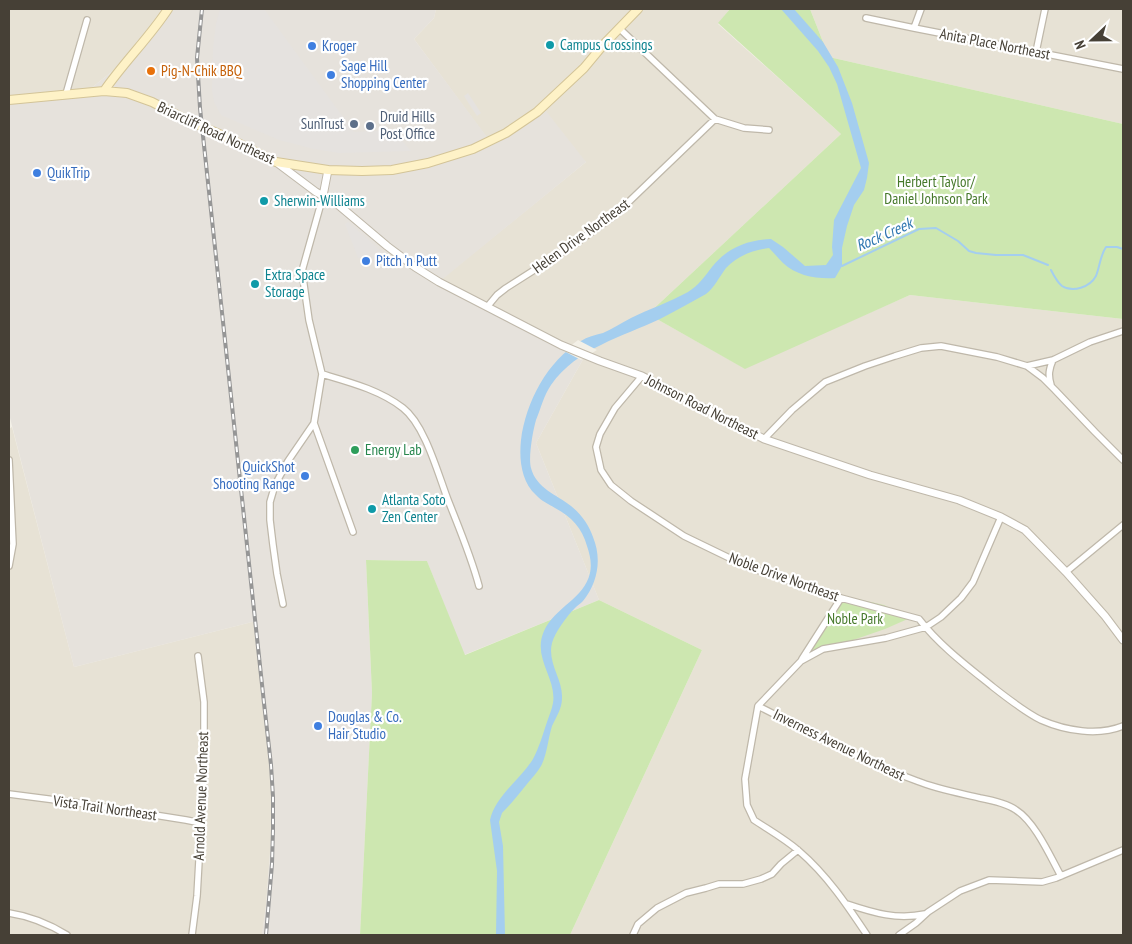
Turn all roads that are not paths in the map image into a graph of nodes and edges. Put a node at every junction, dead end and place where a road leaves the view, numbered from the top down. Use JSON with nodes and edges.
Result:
{"nodes":[{"id":1,"x":168,"y":9,"type":"edge"},
{"id":2,"x":638,"y":9,"type":"edge"},
{"id":3,"x":921,"y":9,"type":"edge"},
{"id":4,"x":1045,"y":9,"type":"edge"},
{"id":5,"x":866,"y":18,"type":"dead end"},
{"id":6,"x":87,"y":20,"type":"dead end"},
{"id":7,"x":914,"y":28,"type":"junction"},
{"id":8,"x":620,"y":29,"type":"junction"},
{"id":9,"x":1036,"y":52,"type":"junction"},
{"id":10,"x":1123,"y":69,"type":"edge"},
{"id":11,"x":104,"y":91,"type":"junction"},
{"id":12,"x":66,"y":94,"type":"junction"},
{"id":13,"x":9,"y":100,"type":"edge"},
{"id":14,"x":715,"y":119,"type":"junction"},
{"id":15,"x":769,"y":130,"type":"dead end"},
{"id":16,"x":276,"y":162,"type":"junction"},
{"id":17,"x":328,"y":170,"type":"junction"},
{"id":18,"x":323,"y":196,"type":"junction"},
{"id":19,"x":488,"y":307,"type":"junction"},
{"id":20,"x":1123,"y":331,"type":"edge"},
{"id":21,"x":1053,"y":360,"type":"junction"},
{"id":22,"x":1027,"y":366,"type":"junction"},
{"id":23,"x":322,"y":374,"type":"junction"},
{"id":24,"x":642,"y":376,"type":"junction"},
{"id":25,"x":1052,"y":387,"type":"junction"},
{"id":26,"x":314,"y":423,"type":"junction"},
{"id":27,"x":764,"y":438,"type":"junction"},
{"id":28,"x":9,"y":460,"type":"edge"},
{"id":29,"x":1123,"y":460,"type":"edge"},
{"id":30,"x":9,"y":468,"type":"edge"},
{"id":31,"x":1000,"y":517,"type":"junction"},
{"id":32,"x":1123,"y":526,"type":"edge"},
{"id":33,"x":353,"y":532,"type":"dead end"},
{"id":34,"x":9,"y":566,"type":"edge"},
{"id":35,"x":1066,"y":572,"type":"junction"},
{"id":36,"x":479,"y":586,"type":"dead end"},
{"id":37,"x":841,"y":598,"type":"junction"},
{"id":38,"x":283,"y":604,"type":"dead end"},
{"id":39,"x":926,"y":627,"type":"junction"},
{"id":40,"x":1123,"y":640,"type":"edge"},
{"id":41,"x":198,"y":656,"type":"dead end"},
{"id":42,"x":801,"y":661,"type":"junction"},
{"id":43,"x":758,"y":706,"type":"junction"},
{"id":44,"x":1123,"y":726,"type":"edge"},
{"id":45,"x":9,"y":794,"type":"edge"},
{"id":46,"x":201,"y":823,"type":"junction"},
{"id":47,"x":798,"y":850,"type":"junction"},
{"id":48,"x":1123,"y":850,"type":"edge"},
{"id":49,"x":1060,"y":876,"type":"junction"},
{"id":50,"x":847,"y":904,"type":"junction"},
{"id":51,"x":9,"y":913,"type":"edge"},
{"id":52,"x":925,"y":914,"type":"junction"},
{"id":53,"x":67,"y":935,"type":"edge"},
{"id":54,"x":192,"y":935,"type":"edge"},
{"id":55,"x":633,"y":935,"type":"edge"},
{"id":56,"x":867,"y":935,"type":"edge"},
{"id":57,"x":899,"y":935,"type":"edge"}],
"edges":[{"from":1,"to":11,"type":"main road"},
{"from":2,"to":8,"type":"main road","name":"Briarcliff Road Northeast"},
{"from":3,"to":7,"type":"street"},
{"from":4,"to":9,"type":"street"},
{"from":5,"to":7,"type":"street","name":"Anita Place Northeast"},
{"from":6,"to":12,"type":"street"},
{"from":7,"to":9,"type":"street","name":"Anita Place Northeast"},
{"from":8,"to":14,"type":"street"},
{"from":8,"to":17,"type":"main road","name":"Briarcliff Road Northeast"},
{"from":9,"to":10,"type":"street","name":"Anita Place Northeast"},
{"from":11,"to":12,"type":"main road","name":"Briarcliff Road Northeast"},
{"from":11,"to":16,"type":"main road","name":"Briarcliff Road Northeast","bridge":true},
{"from":12,"to":13,"type":"main road","name":"Briarcliff Road Northeast"},
{"from":14,"to":15,"type":"street"},
{"from":14,"to":19,"type":"street","name":"Helen Drive Northeast"},
{"from":16,"to":17,"type":"main road","name":"Briarcliff Road Northeast"},
{"from":16,"to":18,"type":"street","name":"Johnson Road Northeast"},
{"from":17,"to":18,"type":"street"},
{"from":18,"to":19,"type":"street","name":"Johnson Road Northeast"},
{"from":18,"to":23,"type":"street"},
{"from":19,"to":24,"type":"street","name":"Johnson Road Northeast"},
{"from":20,"to":21,"type":"street"},
{"from":21,"to":22,"type":"street"},
{"from":21,"to":25,"type":"street"},
{"from":22,"to":25,"type":"street"},
{"from":22,"to":27,"type":"street"},
{"from":23,"to":26,"type":"street"},
{"from":23,"to":36,"type":"street"},
{"from":24,"to":27,"type":"street","name":"Johnson Road Northeast"},
{"from":24,"to":37,"type":"street","name":"Noble Drive Northeast"},
{"from":25,"to":29,"type":"street"},
{"from":26,"to":33,"type":"street"},
{"from":26,"to":38,"type":"street"},
{"from":27,"to":31,"type":"street","name":"Johnson Road Northeast"},
{"from":28,"to":30,"type":"street"},
{"from":30,"to":34,"type":"street"},
{"from":31,"to":35,"type":"street","name":"Johnson Road Northeast"},
{"from":31,"to":39,"type":"street"},
{"from":32,"to":35,"type":"street"},
{"from":35,"to":40,"type":"street","name":"Johnson Road Northeast"},
{"from":37,"to":39,"type":"street","name":"Noble Drive Northeast"},
{"from":37,"to":42,"type":"street"},
{"from":39,"to":42,"type":"street"},
{"from":39,"to":44,"type":"street","name":"Noble Drive Northeast"},
{"from":41,"to":46,"type":"street","name":"Arnold Avenue Northeast"},
{"from":42,"to":43,"type":"street"},
{"from":43,"to":47,"type":"street"},
{"from":43,"to":49,"type":"street","name":"Inverness Avenue Northeast"},
{"from":45,"to":46,"type":"street","name":"Vista Trail Northeast"},
{"from":46,"to":54,"type":"street","name":"Arnold Avenue Northeast"},
{"from":47,"to":50,"type":"street"},
{"from":47,"to":55,"type":"street"},
{"from":48,"to":49,"type":"street"},
{"from":49,"to":52,"type":"street"},
{"from":50,"to":52,"type":"street"},
{"from":50,"to":56,"type":"street"},
{"from":51,"to":53,"type":"street"},
{"from":52,"to":57,"type":"street"}]}
